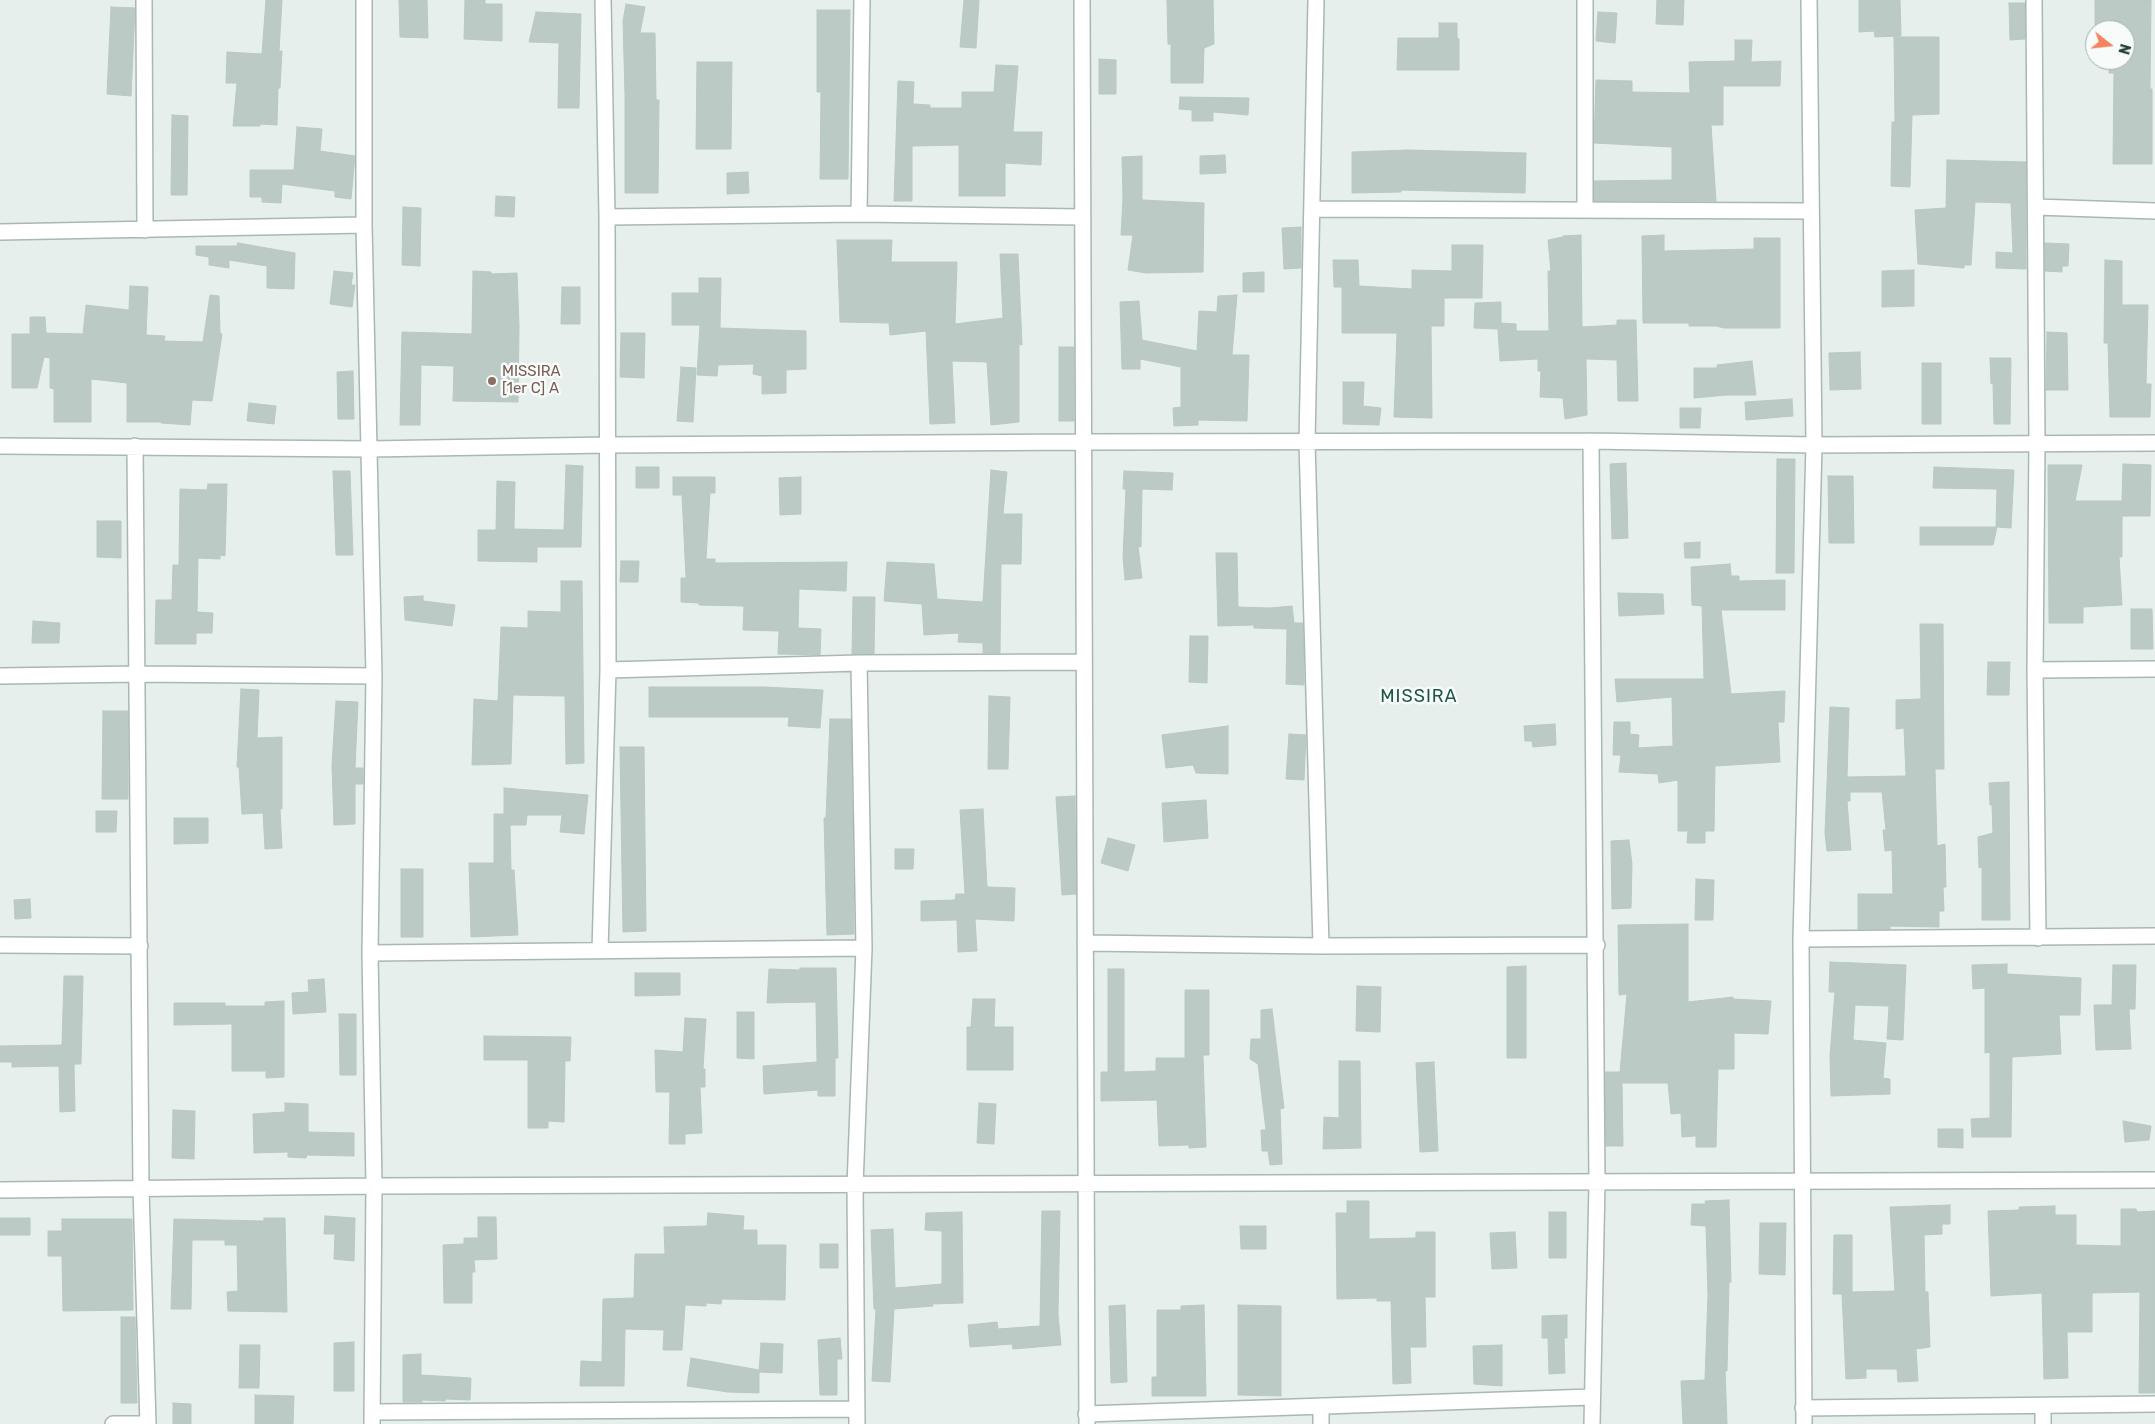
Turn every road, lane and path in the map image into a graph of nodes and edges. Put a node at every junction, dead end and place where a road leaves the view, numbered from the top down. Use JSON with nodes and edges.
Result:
{"nodes":[{"id":1,"x":144,"y":0,"type":"edge"},
{"id":2,"x":364,"y":0,"type":"edge"},
{"id":3,"x":603,"y":0,"type":"edge"},
{"id":4,"x":862,"y":0,"type":"edge"},
{"id":5,"x":1082,"y":0,"type":"edge"},
{"id":6,"x":1316,"y":0,"type":"edge"},
{"id":7,"x":1585,"y":0,"type":"edge"},
{"id":8,"x":1809,"y":0,"type":"edge"},
{"id":9,"x":2034,"y":0,"type":"edge"},
{"id":10,"x":2036,"y":207,"type":"junction"},
{"id":11,"x":1312,"y":209,"type":"junction"},
{"id":12,"x":1585,"y":209,"type":"junction"},
{"id":13,"x":1811,"y":211,"type":"junction"},
{"id":14,"x":2155,"y":211,"type":"edge"},
{"id":15,"x":859,"y":214,"type":"junction"},
{"id":16,"x":606,"y":217,"type":"junction"},
{"id":17,"x":1083,"y":217,"type":"junction"},
{"id":18,"x":364,"y":225,"type":"junction"},
{"id":19,"x":145,"y":230,"type":"junction"},
{"id":20,"x":0,"y":232,"type":"edge"},
{"id":21,"x":1591,"y":441,"type":"junction"},
{"id":22,"x":1084,"y":442,"type":"junction"},
{"id":23,"x":1307,"y":442,"type":"junction"},
{"id":24,"x":2037,"y":442,"type":"junction"},
{"id":25,"x":2155,"y":443,"type":"edge"},
{"id":26,"x":608,"y":445,"type":"junction"},
{"id":27,"x":1814,"y":445,"type":"junction"},
{"id":28,"x":0,"y":446,"type":"edge"},
{"id":29,"x":135,"y":446,"type":"junction"},
{"id":30,"x":369,"y":449,"type":"junction"},
{"id":31,"x":1084,"y":662,"type":"junction"},
{"id":32,"x":859,"y":663,"type":"junction"},
{"id":33,"x":2155,"y":669,"type":"edge"},
{"id":34,"x":608,"y":670,"type":"junction"},
{"id":35,"x":2035,"y":670,"type":"junction"},
{"id":36,"x":137,"y":674,"type":"junction"},
{"id":37,"x":0,"y":676,"type":"edge"},
{"id":38,"x":374,"y":676,"type":"junction"},
{"id":39,"x":2155,"y":936,"type":"edge"},
{"id":40,"x":2038,"y":938,"type":"junction"},
{"id":41,"x":1801,"y":939,"type":"junction"},
{"id":42,"x":1085,"y":943,"type":"junction"},
{"id":43,"x":0,"y":945,"type":"edge"},
{"id":44,"x":1597,"y":945,"type":"junction"},
{"id":45,"x":140,"y":946,"type":"junction"},
{"id":46,"x":1321,"y":946,"type":"junction"},
{"id":47,"x":864,"y":948,"type":"junction"},
{"id":48,"x":600,"y":951,"type":"junction"},
{"id":49,"x":370,"y":953,"type":"junction"},
{"id":50,"x":2155,"y":1180,"type":"edge"},
{"id":51,"x":1802,"y":1182,"type":"junction"},
{"id":52,"x":1597,"y":1183,"type":"junction"},
{"id":53,"x":1086,"y":1185,"type":"junction"},
{"id":54,"x":374,"y":1186,"type":"junction"},
{"id":55,"x":854,"y":1186,"type":"junction"},
{"id":56,"x":0,"y":1190,"type":"edge"},
{"id":57,"x":141,"y":1190,"type":"junction"},
{"id":58,"x":1592,"y":1398,"type":"junction"},
{"id":59,"x":2155,"y":1404,"type":"edge"},
{"id":60,"x":1321,"y":1406,"type":"junction"},
{"id":61,"x":2043,"y":1406,"type":"junction"},
{"id":62,"x":1803,"y":1408,"type":"junction"},
{"id":63,"x":856,"y":1409,"type":"junction"},
{"id":64,"x":372,"y":1418,"type":"edge"},
{"id":65,"x":588,"y":1418,"type":"edge"},
{"id":66,"x":1086,"y":1419,"type":"edge"},
{"id":67,"x":113,"y":1424,"type":"edge"},
{"id":68,"x":148,"y":1424,"type":"edge"},
{"id":69,"x":857,"y":1424,"type":"edge"},
{"id":70,"x":1321,"y":1424,"type":"edge"},
{"id":71,"x":1592,"y":1424,"type":"edge"},
{"id":72,"x":1804,"y":1424,"type":"edge"},
{"id":73,"x":2043,"y":1424,"type":"edge"}],
"edges":[{"from":1,"to":19,"type":"street"},
{"from":2,"to":18,"type":"street"},
{"from":3,"to":16,"type":"street"},
{"from":4,"to":15,"type":"street"},
{"from":5,"to":17,"type":"street"},
{"from":6,"to":11,"type":"street"},
{"from":7,"to":12,"type":"street"},
{"from":8,"to":13,"type":"street"},
{"from":9,"to":10,"type":"street"},
{"from":10,"to":14,"type":"street"},
{"from":10,"to":24,"type":"street"},
{"from":11,"to":12,"type":"street"},
{"from":11,"to":23,"type":"street"},
{"from":12,"to":13,"type":"street"},
{"from":13,"to":27,"type":"street"},
{"from":15,"to":16,"type":"street"},
{"from":15,"to":17,"type":"street"},
{"from":16,"to":26,"type":"street"},
{"from":17,"to":22,"type":"street"},
{"from":18,"to":19,"type":"street"},
{"from":18,"to":30,"type":"street"},
{"from":19,"to":20,"type":"street"},
{"from":21,"to":23,"type":"street"},
{"from":21,"to":27,"type":"street"},
{"from":21,"to":44,"type":"street"},
{"from":22,"to":23,"type":"street"},
{"from":22,"to":26,"type":"street"},
{"from":22,"to":31,"type":"street"},
{"from":23,"to":46,"type":"street"},
{"from":24,"to":25,"type":"street"},
{"from":24,"to":27,"type":"street"},
{"from":24,"to":35,"type":"street"},
{"from":26,"to":30,"type":"street"},
{"from":26,"to":34,"type":"street"},
{"from":27,"to":41,"type":"street"},
{"from":28,"to":29,"type":"street"},
{"from":29,"to":30,"type":"street"},
{"from":29,"to":36,"type":"street"},
{"from":30,"to":38,"type":"street"},
{"from":31,"to":32,"type":"street"},
{"from":31,"to":42,"type":"street"},
{"from":32,"to":34,"type":"street"},
{"from":32,"to":47,"type":"street"},
{"from":33,"to":35,"type":"street"},
{"from":34,"to":48,"type":"street"},
{"from":35,"to":40,"type":"street"},
{"from":36,"to":37,"type":"street"},
{"from":36,"to":38,"type":"street"},
{"from":36,"to":45,"type":"street"},
{"from":38,"to":49,"type":"street"},
{"from":39,"to":40,"type":"street"},
{"from":40,"to":41,"type":"street"},
{"from":41,"to":51,"type":"street"},
{"from":42,"to":46,"type":"street"},
{"from":42,"to":53,"type":"street"},
{"from":43,"to":45,"type":"street"},
{"from":44,"to":46,"type":"street"},
{"from":44,"to":52,"type":"street"},
{"from":45,"to":57,"type":"street"},
{"from":47,"to":48,"type":"street"},
{"from":47,"to":55,"type":"street"},
{"from":48,"to":49,"type":"street"},
{"from":49,"to":54,"type":"street"},
{"from":50,"to":51,"type":"street"},
{"from":51,"to":52,"type":"street"},
{"from":51,"to":62,"type":"street"},
{"from":52,"to":53,"type":"street"},
{"from":52,"to":58,"type":"street"},
{"from":53,"to":55,"type":"street"},
{"from":53,"to":66,"type":"street"},
{"from":54,"to":55,"type":"street"},
{"from":54,"to":57,"type":"street"},
{"from":54,"to":64,"type":"street"},
{"from":55,"to":63,"type":"street"},
{"from":56,"to":57,"type":"street"},
{"from":57,"to":68,"type":"street"},
{"from":58,"to":60,"type":"street"},
{"from":58,"to":71,"type":"street"},
{"from":59,"to":61,"type":"street"},
{"from":60,"to":66,"type":"street"},
{"from":60,"to":70,"type":"street"},
{"from":61,"to":62,"type":"street"},
{"from":61,"to":73,"type":"street"},
{"from":62,"to":72,"type":"street"},
{"from":63,"to":65,"type":"street"},
{"from":63,"to":69,"type":"street"},
{"from":64,"to":65,"type":"street"},
{"from":67,"to":68,"type":"street"}]}
